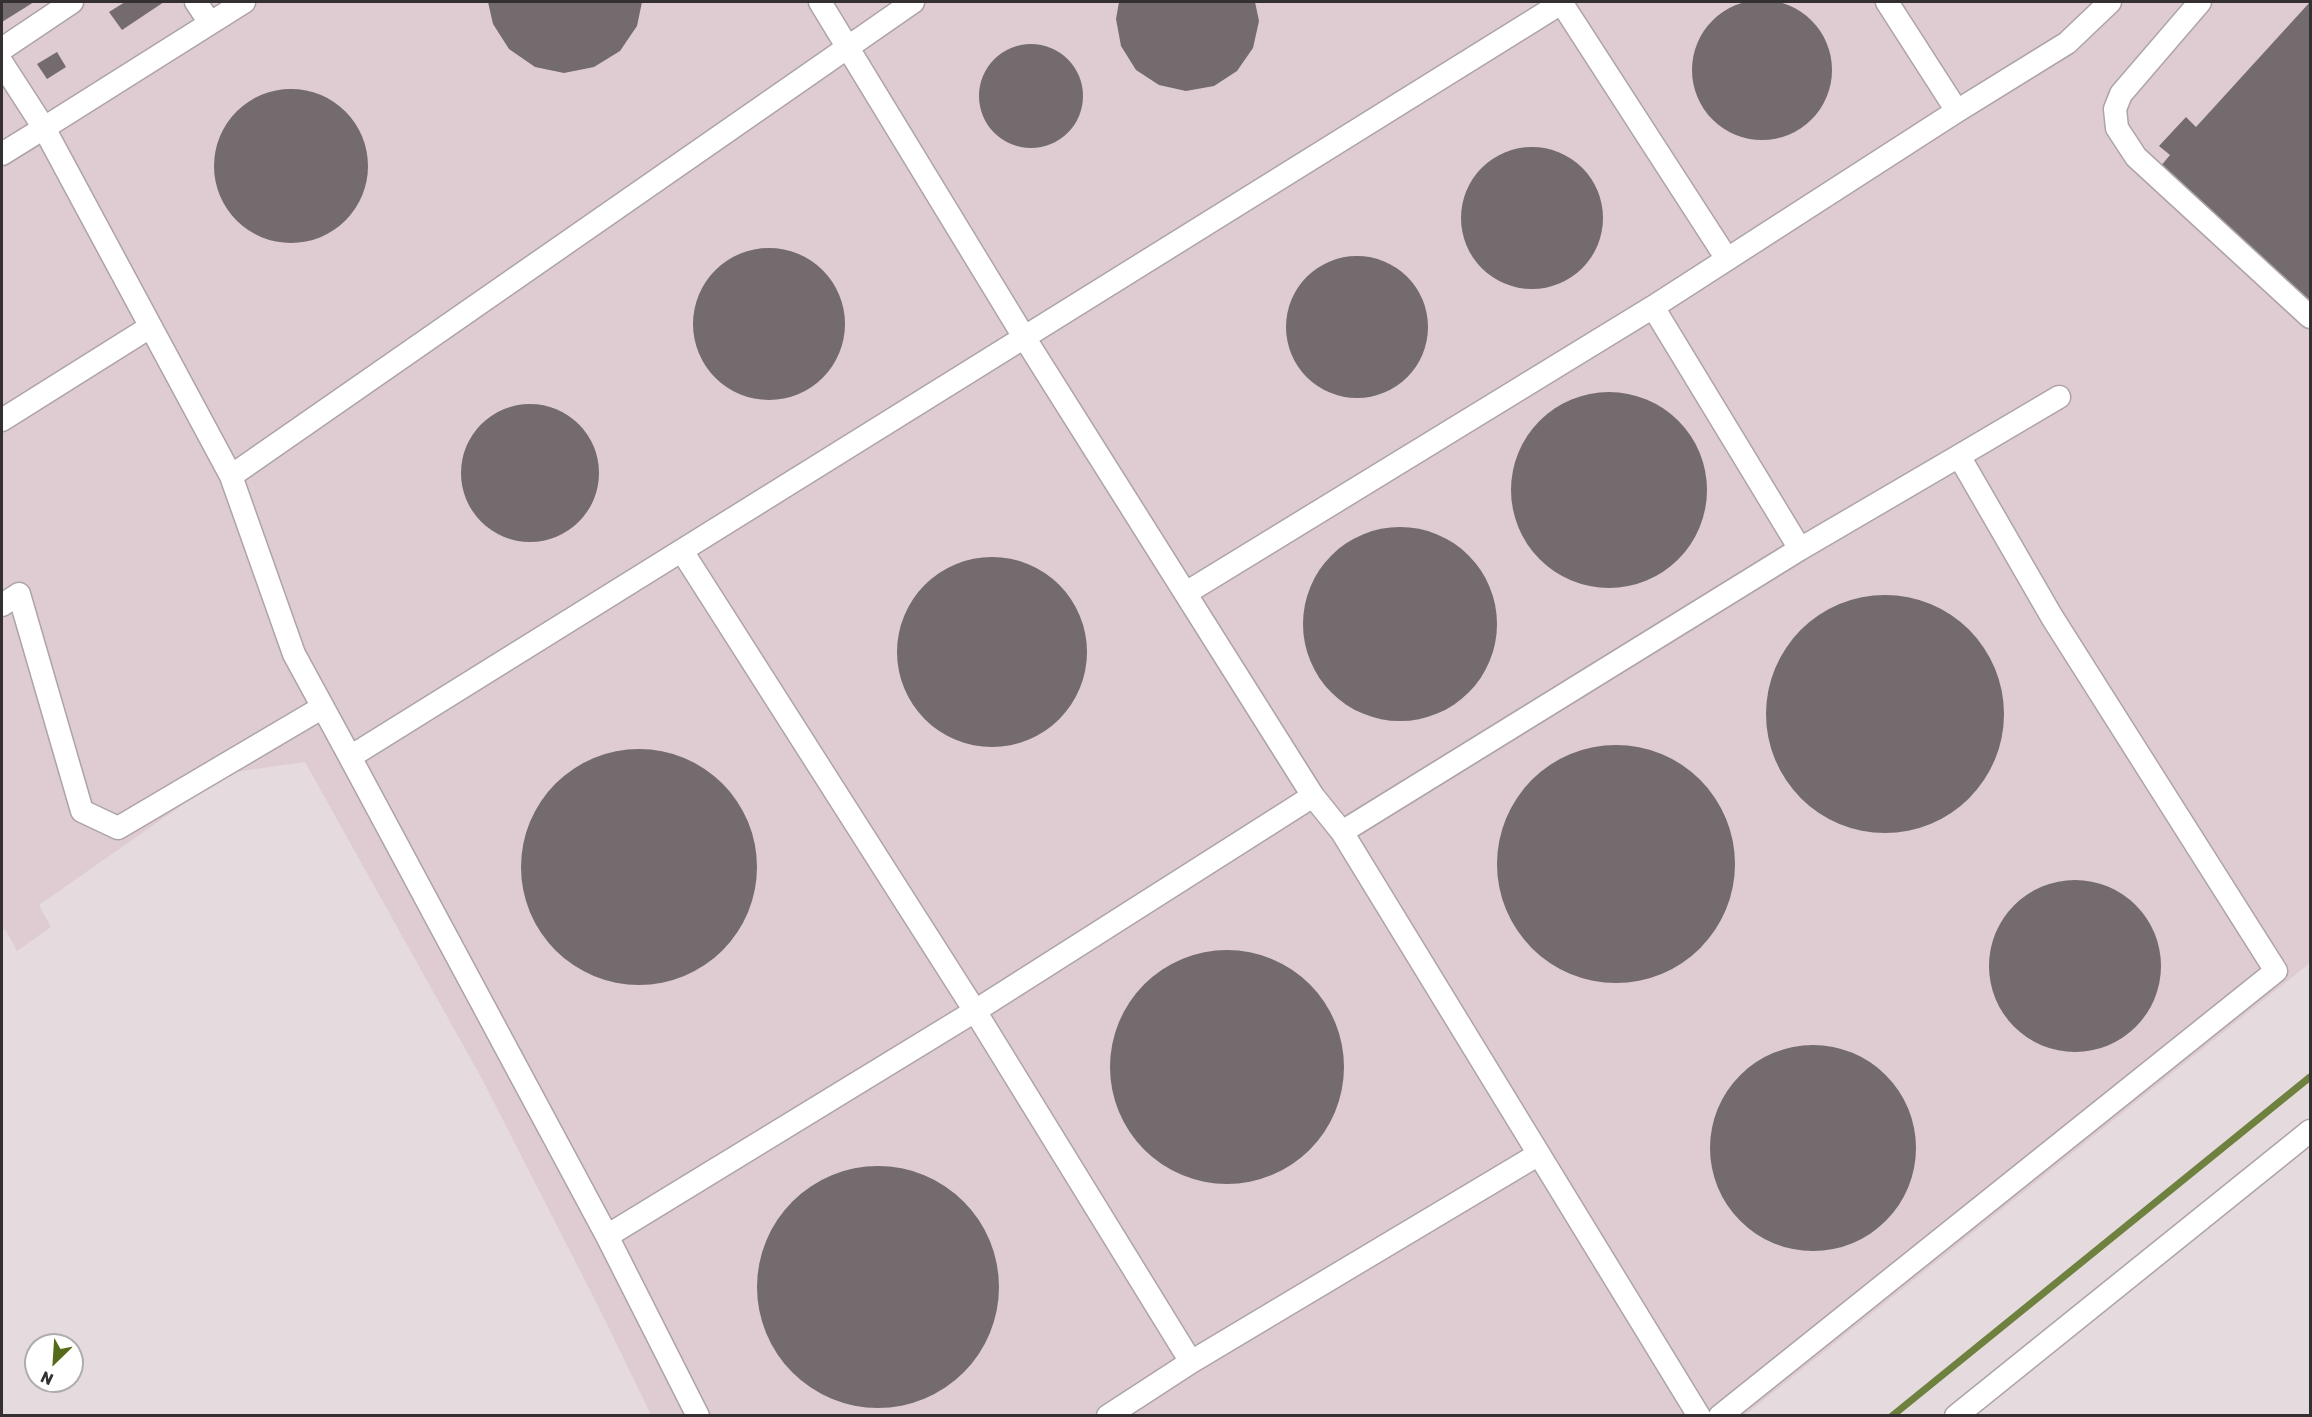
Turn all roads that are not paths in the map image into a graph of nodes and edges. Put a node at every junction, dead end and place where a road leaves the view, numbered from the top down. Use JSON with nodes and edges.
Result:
{"nodes":[{"id":1,"x":72,"y":2,"type":"edge"},
{"id":2,"x":196,"y":2,"type":"edge"},
{"id":3,"x":244,"y":2,"type":"edge"},
{"id":4,"x":820,"y":2,"type":"edge"},
{"id":5,"x":913,"y":2,"type":"edge"},
{"id":6,"x":1562,"y":2,"type":"edge"},
{"id":7,"x":1887,"y":2,"type":"edge"},
{"id":8,"x":2110,"y":2,"type":"edge"},
{"id":9,"x":2200,"y":2,"type":"edge"},
{"id":10,"x":210,"y":23,"type":"junction"},
{"id":11,"x":849,"y":47,"type":"junction"},
{"id":12,"x":2,"y":49,"type":"edge"},
{"id":13,"x":2,"y":63,"type":"edge"},
{"id":14,"x":1957,"y":111,"type":"junction"},
{"id":15,"x":44,"y":128,"type":"junction"},
{"id":16,"x":2,"y":154,"type":"edge"},
{"id":17,"x":1727,"y":259,"type":"junction"},
{"id":18,"x":1653,"y":307,"type":"junction"},
{"id":19,"x":2310,"y":317,"type":"edge"},
{"id":20,"x":150,"y":327,"type":"junction"},
{"id":21,"x":1024,"y":338,"type":"junction"},
{"id":22,"x":2059,"y":397,"type":"dead end"},
{"id":23,"x":2,"y":420,"type":"edge"},
{"id":24,"x":1959,"y":456,"type":"junction"},
{"id":25,"x":231,"y":476,"type":"junction"},
{"id":26,"x":1800,"y":549,"type":"junction"},
{"id":27,"x":682,"y":550,"type":"junction"},
{"id":28,"x":1186,"y":593,"type":"junction"},
{"id":29,"x":2,"y":605,"type":"edge"},
{"id":30,"x":323,"y":707,"type":"junction"},
{"id":31,"x":350,"y":757,"type":"junction"},
{"id":32,"x":1313,"y":796,"type":"junction"},
{"id":33,"x":1342,"y":832,"type":"junction"},
{"id":34,"x":975,"y":1011,"type":"junction"},
{"id":35,"x":2310,"y":1131,"type":"edge"},
{"id":36,"x":1539,"y":1154,"type":"junction"},
{"id":37,"x":607,"y":1236,"type":"junction"},
{"id":38,"x":1191,"y":1362,"type":"junction"},
{"id":39,"x":698,"y":1416,"type":"edge"},
{"id":40,"x":1108,"y":1416,"type":"edge"},
{"id":41,"x":1699,"y":1416,"type":"edge"},
{"id":42,"x":1720,"y":1416,"type":"edge"},
{"id":43,"x":1956,"y":1416,"type":"edge"}],
"edges":[{"from":1,"to":12,"type":"lane"},
{"from":2,"to":10,"type":"lane"},
{"from":3,"to":10,"type":"lane"},
{"from":4,"to":11,"type":"lane"},
{"from":5,"to":11,"type":"lane"},
{"from":6,"to":17,"type":"lane"},
{"from":6,"to":21,"type":"lane"},
{"from":7,"to":14,"type":"lane"},
{"from":8,"to":14,"type":"lane"},
{"from":9,"to":19,"type":"lane"},
{"from":10,"to":15,"type":"lane"},
{"from":11,"to":21,"type":"lane"},
{"from":11,"to":25,"type":"lane"},
{"from":13,"to":15,"type":"lane"},
{"from":14,"to":17,"type":"lane"},
{"from":15,"to":16,"type":"lane"},
{"from":15,"to":20,"type":"lane"},
{"from":17,"to":18,"type":"lane"},
{"from":18,"to":26,"type":"lane"},
{"from":18,"to":28,"type":"lane"},
{"from":20,"to":23,"type":"lane"},
{"from":20,"to":25,"type":"lane"},
{"from":21,"to":27,"type":"lane"},
{"from":21,"to":28,"type":"lane"},
{"from":22,"to":24,"type":"lane"},
{"from":24,"to":26,"type":"lane"},
{"from":24,"to":42,"type":"lane"},
{"from":25,"to":30,"type":"lane"},
{"from":26,"to":33,"type":"lane"},
{"from":27,"to":31,"type":"lane"},
{"from":27,"to":34,"type":"lane"},
{"from":28,"to":32,"type":"lane"},
{"from":29,"to":30,"type":"lane"},
{"from":30,"to":31,"type":"lane"},
{"from":31,"to":37,"type":"lane"},
{"from":32,"to":33,"type":"lane"},
{"from":32,"to":34,"type":"lane"},
{"from":33,"to":36,"type":"lane"},
{"from":34,"to":37,"type":"lane"},
{"from":34,"to":38,"type":"lane"},
{"from":35,"to":43,"type":"lane"},
{"from":36,"to":38,"type":"lane"},
{"from":36,"to":41,"type":"lane"},
{"from":37,"to":39,"type":"lane"},
{"from":38,"to":40,"type":"lane"}]}
